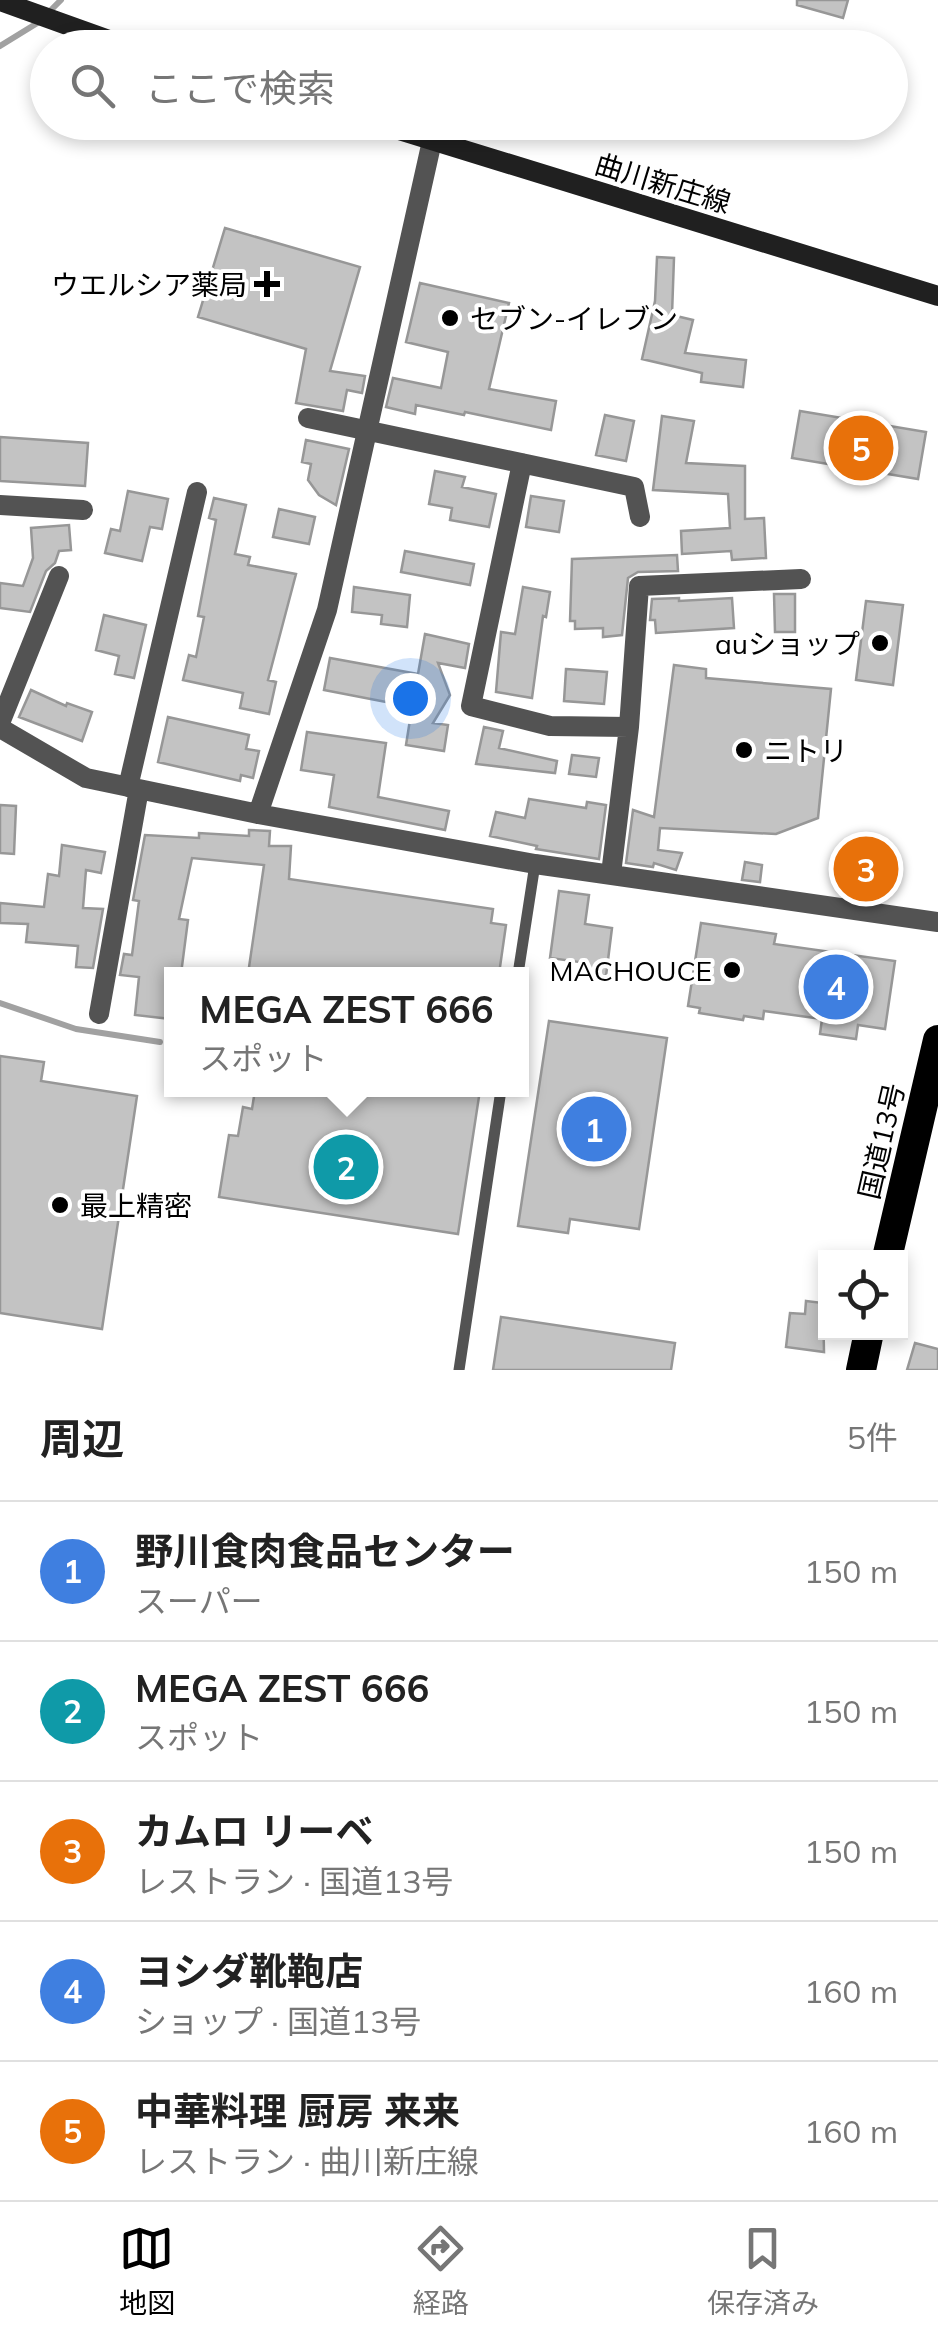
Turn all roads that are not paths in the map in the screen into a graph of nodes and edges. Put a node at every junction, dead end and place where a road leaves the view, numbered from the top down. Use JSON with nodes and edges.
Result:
{"nodes":[{"id":1,"x":0,"y":1,"type":"edge"},
{"id":2,"x":76,"y":30,"type":"edge"},
{"id":3,"x":429,"y":140,"type":"edge"},
{"id":4,"x":432,"y":141,"type":"junction"},
{"id":5,"x":938,"y":296,"type":"edge"},
{"id":6,"x":308,"y":418,"type":"dead end"},
{"id":7,"x":367,"y":431,"type":"junction"},
{"id":8,"x":522,"y":464,"type":"junction"},
{"id":9,"x":197,"y":492,"type":"dead end"},
{"id":10,"x":0,"y":506,"type":"edge"},
{"id":11,"x":83,"y":510,"type":"dead end"},
{"id":12,"x":640,"y":518,"type":"dead end"},
{"id":13,"x":60,"y":576,"type":"dead end"},
{"id":14,"x":801,"y":579,"type":"dead end"},
{"id":15,"x":0,"y":725,"type":"edge"},
{"id":16,"x":629,"y":727,"type":"junction"},
{"id":17,"x":133,"y":788,"type":"junction"},
{"id":18,"x":258,"y":814,"type":"junction"},
{"id":19,"x":535,"y":864,"type":"junction"},
{"id":20,"x":611,"y":874,"type":"junction"},
{"id":21,"x":938,"y":922,"type":"edge"},
{"id":22,"x":519,"y":967,"type":"edge"},
{"id":23,"x":100,"y":1014,"type":"dead end"},
{"id":24,"x":938,"y":1040,"type":"edge"},
{"id":25,"x":500,"y":1097,"type":"edge"},
{"id":26,"x":889,"y":1250,"type":"edge"},
{"id":27,"x":868,"y":1340,"type":"edge"},
{"id":28,"x":460,"y":1370,"type":"edge"},
{"id":29,"x":860,"y":1370,"type":"edge"}],
"edges":[{"from":1,"to":2,"type":"main road"},
{"from":3,"to":4,"type":"main road","name":"曲川新庄線"},
{"from":4,"to":5,"type":"main road","name":"曲川新庄線"},
{"from":4,"to":7,"type":"street"},
{"from":6,"to":7,"type":"street"},
{"from":7,"to":8,"type":"street"},
{"from":7,"to":18,"type":"street"},
{"from":8,"to":12,"type":"street"},
{"from":8,"to":16,"type":"street"},
{"from":9,"to":17,"type":"street"},
{"from":10,"to":11,"type":"street"},
{"from":13,"to":15,"type":"street"},
{"from":14,"to":16,"type":"street"},
{"from":15,"to":17,"type":"street"},
{"from":16,"to":20,"type":"street"},
{"from":17,"to":18,"type":"street"},
{"from":17,"to":23,"type":"street"},
{"from":18,"to":19,"type":"street"},
{"from":19,"to":20,"type":"street"},
{"from":19,"to":22,"type":"lane"},
{"from":20,"to":21,"type":"street"},
{"from":24,"to":26,"type":"highway","name":"国道13号"},
{"from":25,"to":28,"type":"lane"},
{"from":27,"to":29,"type":"highway"}]}
